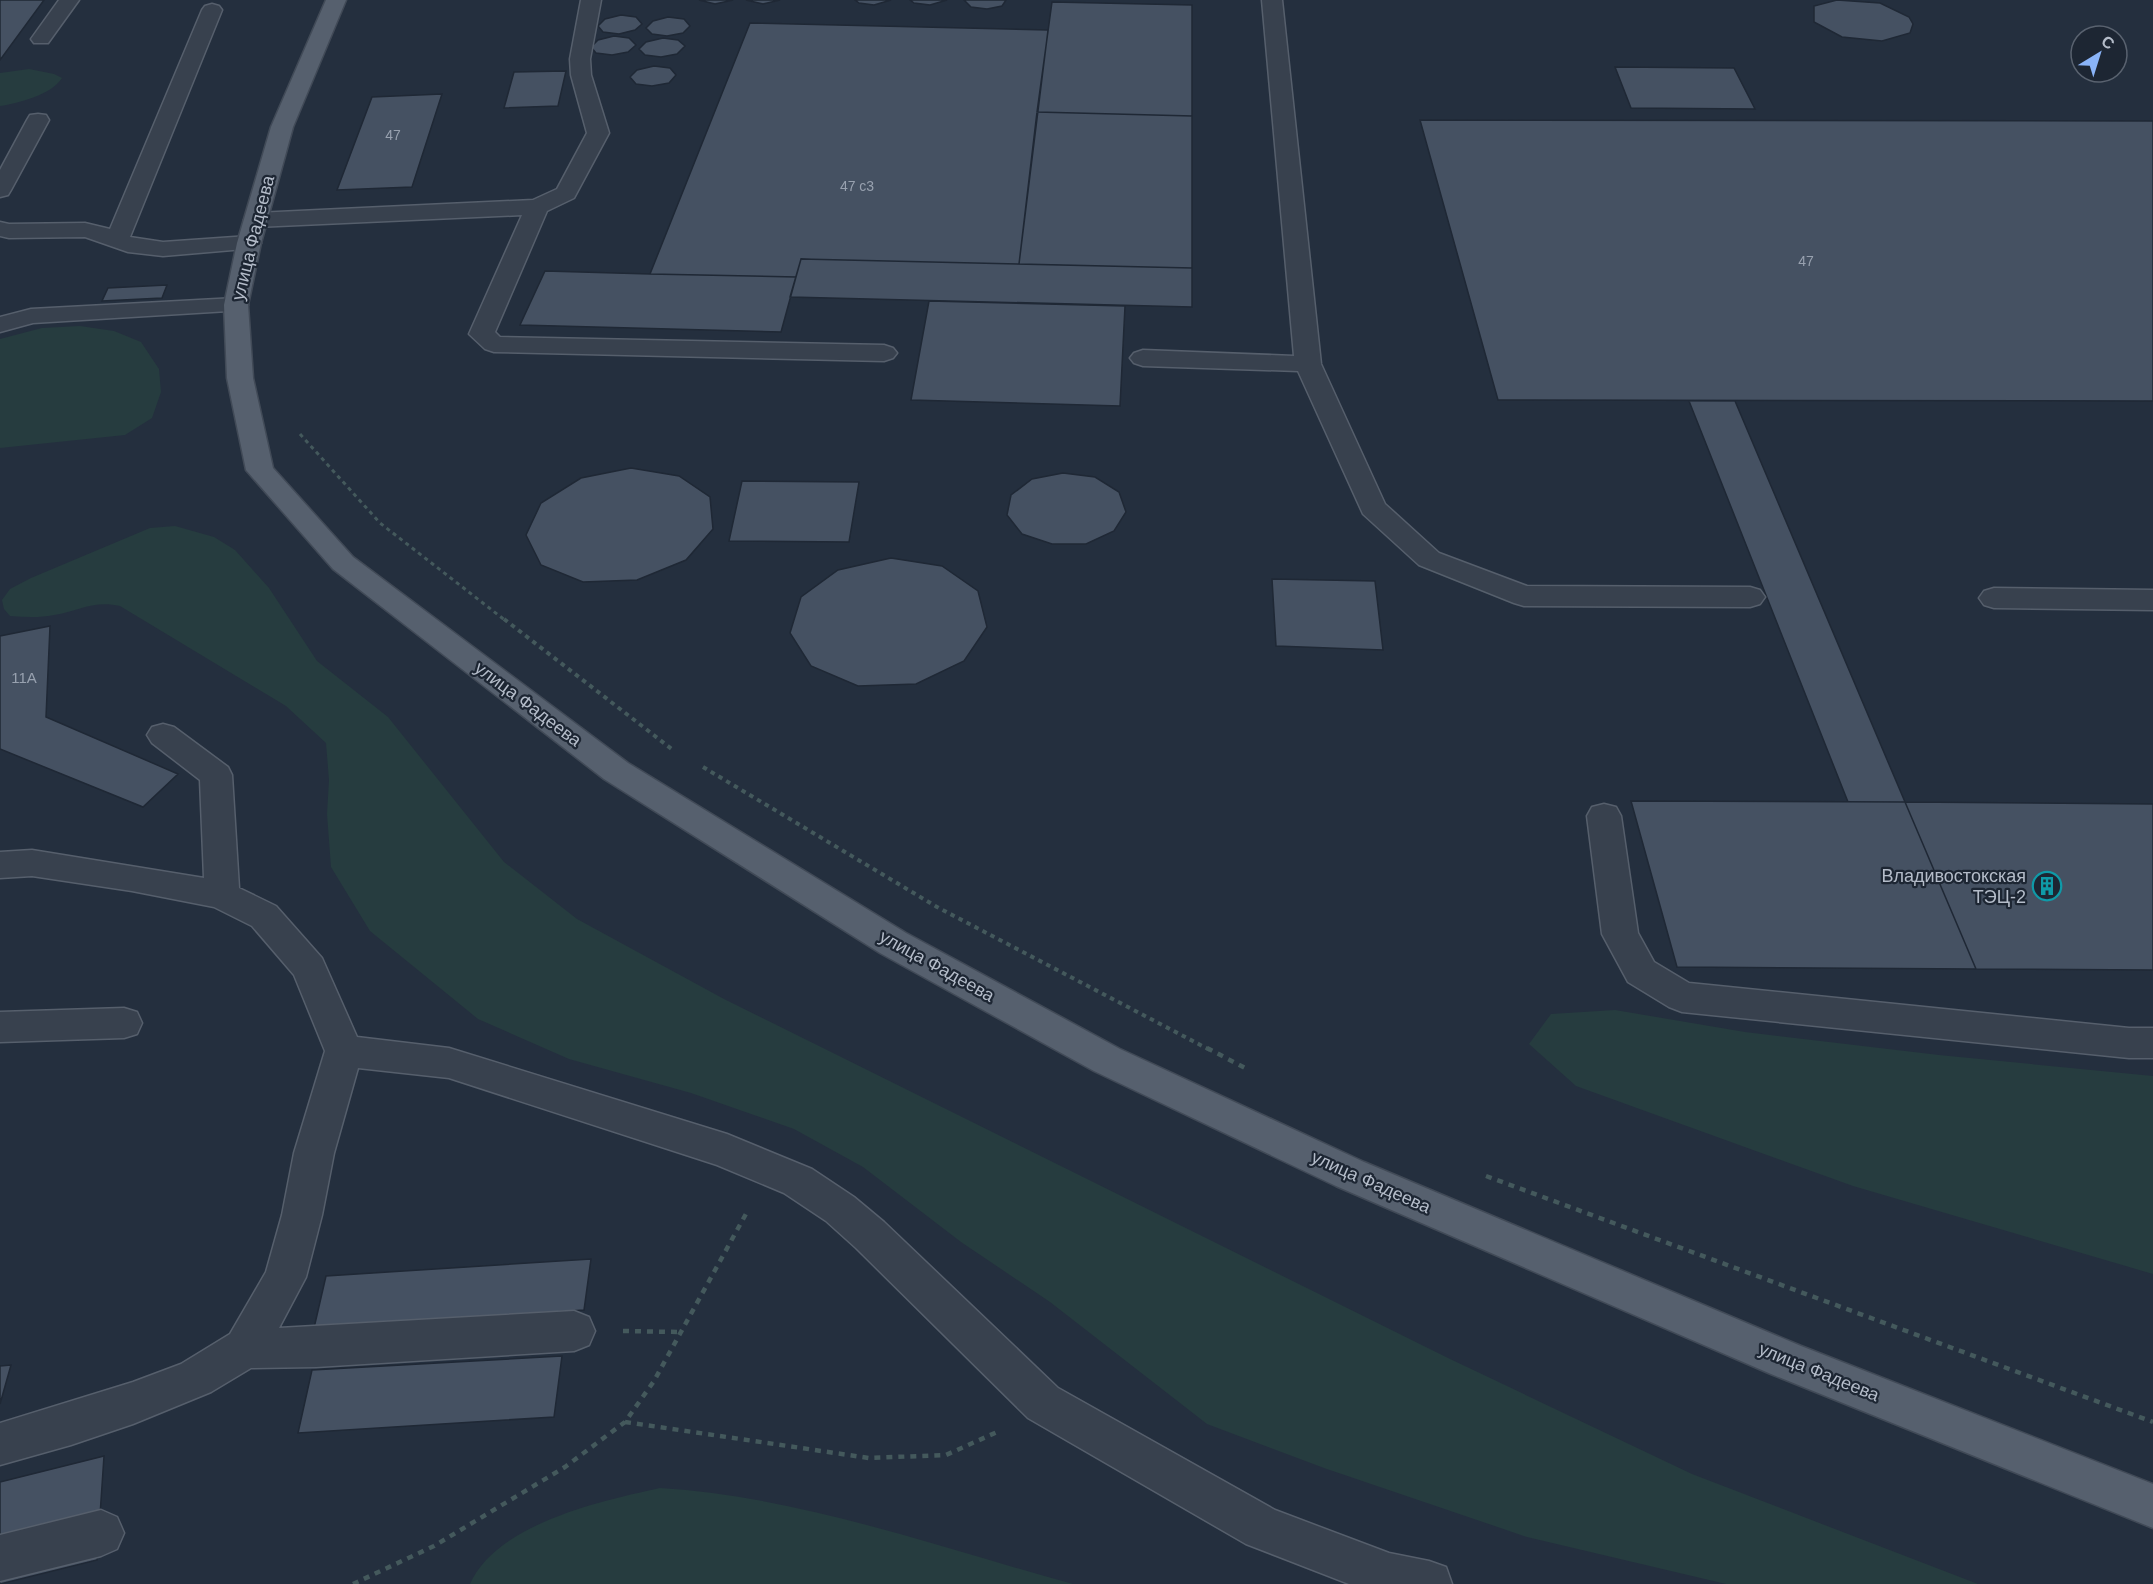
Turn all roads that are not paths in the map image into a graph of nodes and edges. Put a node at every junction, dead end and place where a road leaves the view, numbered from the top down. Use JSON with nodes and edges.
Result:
{"nodes":[{"id":1,"x":69,"y":0,"type":"edge"},
{"id":2,"x":336,"y":0,"type":"edge"},
{"id":3,"x":591,"y":0,"type":"edge"},
{"id":4,"x":1272,"y":0,"type":"edge"},
{"id":5,"x":212,"y":10,"type":"dead end"},
{"id":6,"x":41,"y":39,"type":"dead end"},
{"id":7,"x":38,"y":120,"type":"dead end"},
{"id":8,"x":0,"y":190,"type":"edge"},
{"id":9,"x":537,"y":207,"type":"junction"},
{"id":10,"x":0,"y":229,"type":"edge"},
{"id":11,"x":252,"y":231,"type":"junction"},
{"id":12,"x":117,"y":241,"type":"junction"},
{"id":13,"x":236,"y":305,"type":"junction"},
{"id":14,"x":0,"y":314,"type":"edge"},
{"id":15,"x":31,"y":316,"type":"junction"},
{"id":16,"x":0,"y":325,"type":"edge"},
{"id":17,"x":884,"y":353,"type":"dead end"},
{"id":18,"x":1143,"y":358,"type":"dead end"},
{"id":19,"x":1308,"y":364,"type":"junction"},
{"id":20,"x":1750,"y":597,"type":"dead end"},
{"id":21,"x":1994,"y":598,"type":"dead end"},
{"id":22,"x":2153,"y":600,"type":"edge"},
{"id":23,"x":163,"y":735,"type":"dead end"},
{"id":24,"x":1604,"y":816,"type":"dead end"},
{"id":25,"x":11,"y":860,"type":"edge"},
{"id":26,"x":222,"y":895,"type":"junction"},
{"id":27,"x":124,"y":1023,"type":"dead end"},
{"id":28,"x":0,"y":1027,"type":"edge"},
{"id":29,"x":2153,"y":1044,"type":"edge"},
{"id":30,"x":344,"y":1051,"type":"junction"},
{"id":31,"x":574,"y":1331,"type":"dead end"},
{"id":32,"x":245,"y":1348,"type":"junction"},
{"id":33,"x":0,"y":1444,"type":"edge"},
{"id":34,"x":2153,"y":1506,"type":"edge"},
{"id":35,"x":101,"y":1533,"type":"dead end"},
{"id":36,"x":0,"y":1558,"type":"edge"},
{"id":37,"x":1429,"y":1584,"type":"edge"}],
"edges":[{"from":1,"to":6,"type":"lane"},
{"from":2,"to":11,"type":"main road","name":"улица Фадеева"},
{"from":3,"to":9,"type":"lane"},
{"from":4,"to":19,"type":"lane"},
{"from":5,"to":12,"type":"lane"},
{"from":7,"to":8,"type":"lane"},
{"from":9,"to":11,"type":"lane"},
{"from":9,"to":17,"type":"lane"},
{"from":10,"to":12,"type":"lane"},
{"from":11,"to":12,"type":"lane"},
{"from":11,"to":13,"type":"main road","name":"улица Фадеева"},
{"from":13,"to":15,"type":"lane"},
{"from":13,"to":34,"type":"main road","name":"улица Фадеева"},
{"from":14,"to":15,"type":"lane"},
{"from":15,"to":16,"type":"lane"},
{"from":18,"to":19,"type":"lane"},
{"from":19,"to":20,"type":"lane"},
{"from":21,"to":22,"type":"lane"},
{"from":23,"to":26,"type":"lane"},
{"from":24,"to":29,"type":"lane"},
{"from":25,"to":26,"type":"lane"},
{"from":26,"to":30,"type":"lane"},
{"from":27,"to":28,"type":"lane"},
{"from":30,"to":32,"type":"lane"},
{"from":30,"to":37,"type":"lane"},
{"from":31,"to":32,"type":"lane"},
{"from":32,"to":33,"type":"lane"},
{"from":35,"to":36,"type":"lane"}]}
